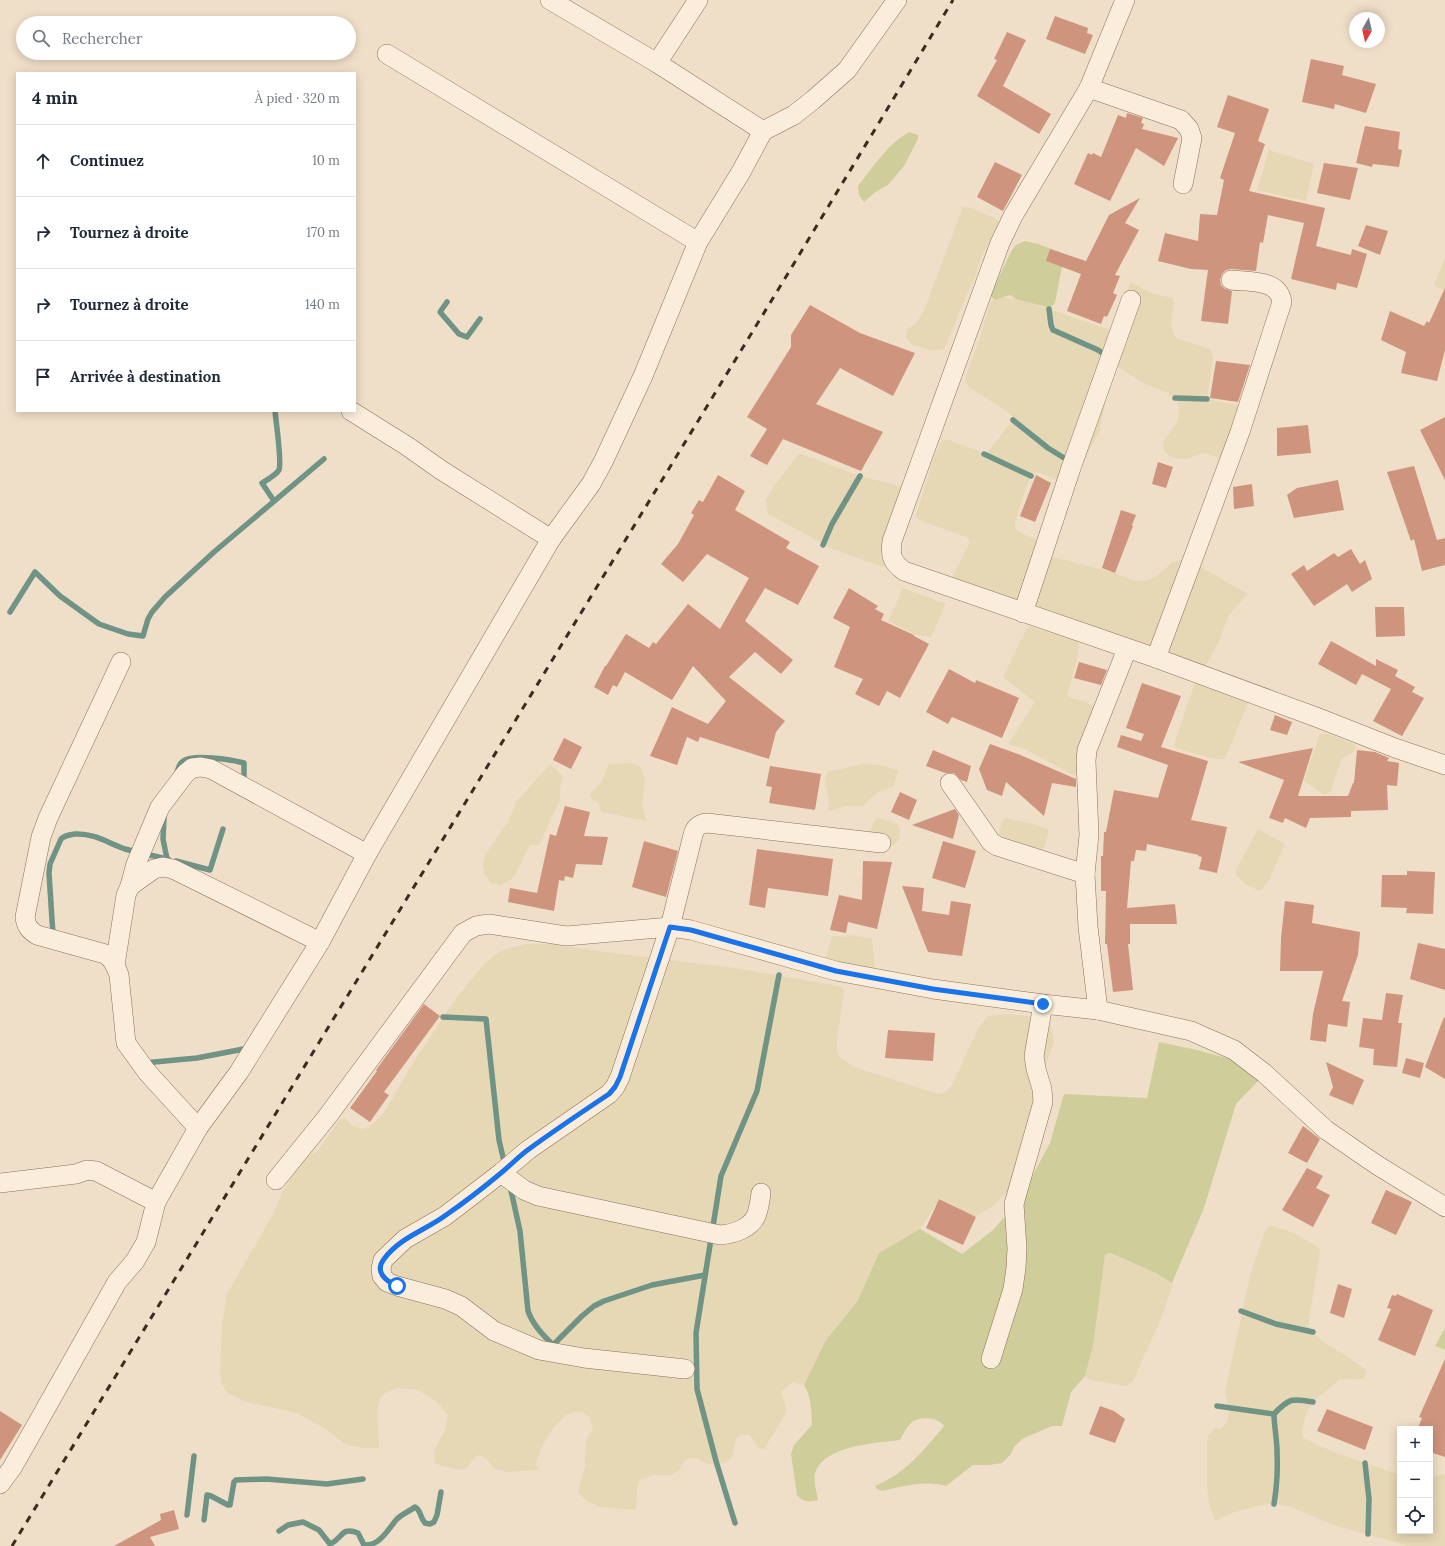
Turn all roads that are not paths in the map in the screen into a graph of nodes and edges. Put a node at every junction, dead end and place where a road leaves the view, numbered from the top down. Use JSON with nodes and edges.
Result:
{"nodes":[{"id":1,"x":550,"y":0,"type":"edge"},
{"id":2,"x":698,"y":0,"type":"edge"},
{"id":3,"x":897,"y":0,"type":"edge"},
{"id":4,"x":1125,"y":0,"type":"edge"},
{"id":5,"x":386,"y":54,"type":"dead end"},
{"id":6,"x":657,"y":63,"type":"junction"},
{"id":7,"x":1089,"y":88,"type":"junction"},
{"id":8,"x":763,"y":131,"type":"junction"},
{"id":9,"x":1183,"y":184,"type":"dead end"},
{"id":10,"x":698,"y":242,"type":"junction"},
{"id":11,"x":1231,"y":280,"type":"dead end"},
{"id":12,"x":1131,"y":300,"type":"dead end"},
{"id":13,"x":353,"y":412,"type":"edge"},
{"id":14,"x":551,"y":539,"type":"junction"},
{"id":15,"x":1023,"y":613,"type":"junction"},
{"id":16,"x":1127,"y":649,"type":"junction"},
{"id":17,"x":1156,"y":658,"type":"junction"},
{"id":18,"x":121,"y":662,"type":"dead end"},
{"id":19,"x":1445,"y":765,"type":"edge"},
{"id":20,"x":950,"y":783,"type":"dead end"},
{"id":21,"x":881,"y":844,"type":"dead end"},
{"id":22,"x":367,"y":854,"type":"junction"},
{"id":23,"x":1085,"y":874,"type":"junction"},
{"id":24,"x":130,"y":886,"type":"junction"},
{"id":25,"x":670,"y":927,"type":"junction"},
{"id":26,"x":320,"y":942,"type":"junction"},
{"id":27,"x":115,"y":965,"type":"junction"},
{"id":28,"x":1043,"y":1004,"type":"junction"},
{"id":29,"x":1098,"y":1010,"type":"junction"},
{"id":30,"x":198,"y":1128,"type":"junction"},
{"id":31,"x":501,"y":1173,"type":"junction"},
{"id":32,"x":276,"y":1180,"type":"dead end"},
{"id":33,"x":0,"y":1183,"type":"edge"},
{"id":34,"x":761,"y":1193,"type":"dead end"},
{"id":35,"x":156,"y":1202,"type":"junction"},
{"id":36,"x":1445,"y":1207,"type":"edge"},
{"id":37,"x":991,"y":1359,"type":"dead end"},
{"id":38,"x":685,"y":1369,"type":"dead end"},
{"id":39,"x":0,"y":1484,"type":"edge"}],
"edges":[{"from":1,"to":6,"type":"street"},
{"from":2,"to":6,"type":"street"},
{"from":3,"to":8,"type":"street"},
{"from":4,"to":7,"type":"street"},
{"from":5,"to":10,"type":"street"},
{"from":6,"to":8,"type":"street"},
{"from":7,"to":9,"type":"street"},
{"from":7,"to":15,"type":"street"},
{"from":8,"to":10,"type":"street"},
{"from":10,"to":14,"type":"street"},
{"from":11,"to":17,"type":"street"},
{"from":12,"to":15,"type":"street"},
{"from":13,"to":14,"type":"street"},
{"from":14,"to":22,"type":"street"},
{"from":15,"to":16,"type":"street"},
{"from":16,"to":17,"type":"street"},
{"from":16,"to":23,"type":"street"},
{"from":17,"to":19,"type":"street"},
{"from":18,"to":27,"type":"street"},
{"from":20,"to":23,"type":"street"},
{"from":21,"to":25,"type":"street"},
{"from":22,"to":24,"type":"street"},
{"from":22,"to":26,"type":"street"},
{"from":23,"to":29,"type":"street"},
{"from":24,"to":26,"type":"street"},
{"from":24,"to":27,"type":"street"},
{"from":25,"to":28,"type":"street"},
{"from":25,"to":31,"type":"street"},
{"from":25,"to":32,"type":"street"},
{"from":26,"to":30,"type":"street"},
{"from":27,"to":30,"type":"street"},
{"from":28,"to":29,"type":"street"},
{"from":28,"to":37,"type":"street"},
{"from":29,"to":36,"type":"street"},
{"from":30,"to":35,"type":"street"},
{"from":31,"to":34,"type":"street"},
{"from":31,"to":38,"type":"street"},
{"from":33,"to":35,"type":"street"},
{"from":35,"to":39,"type":"street"}]}
